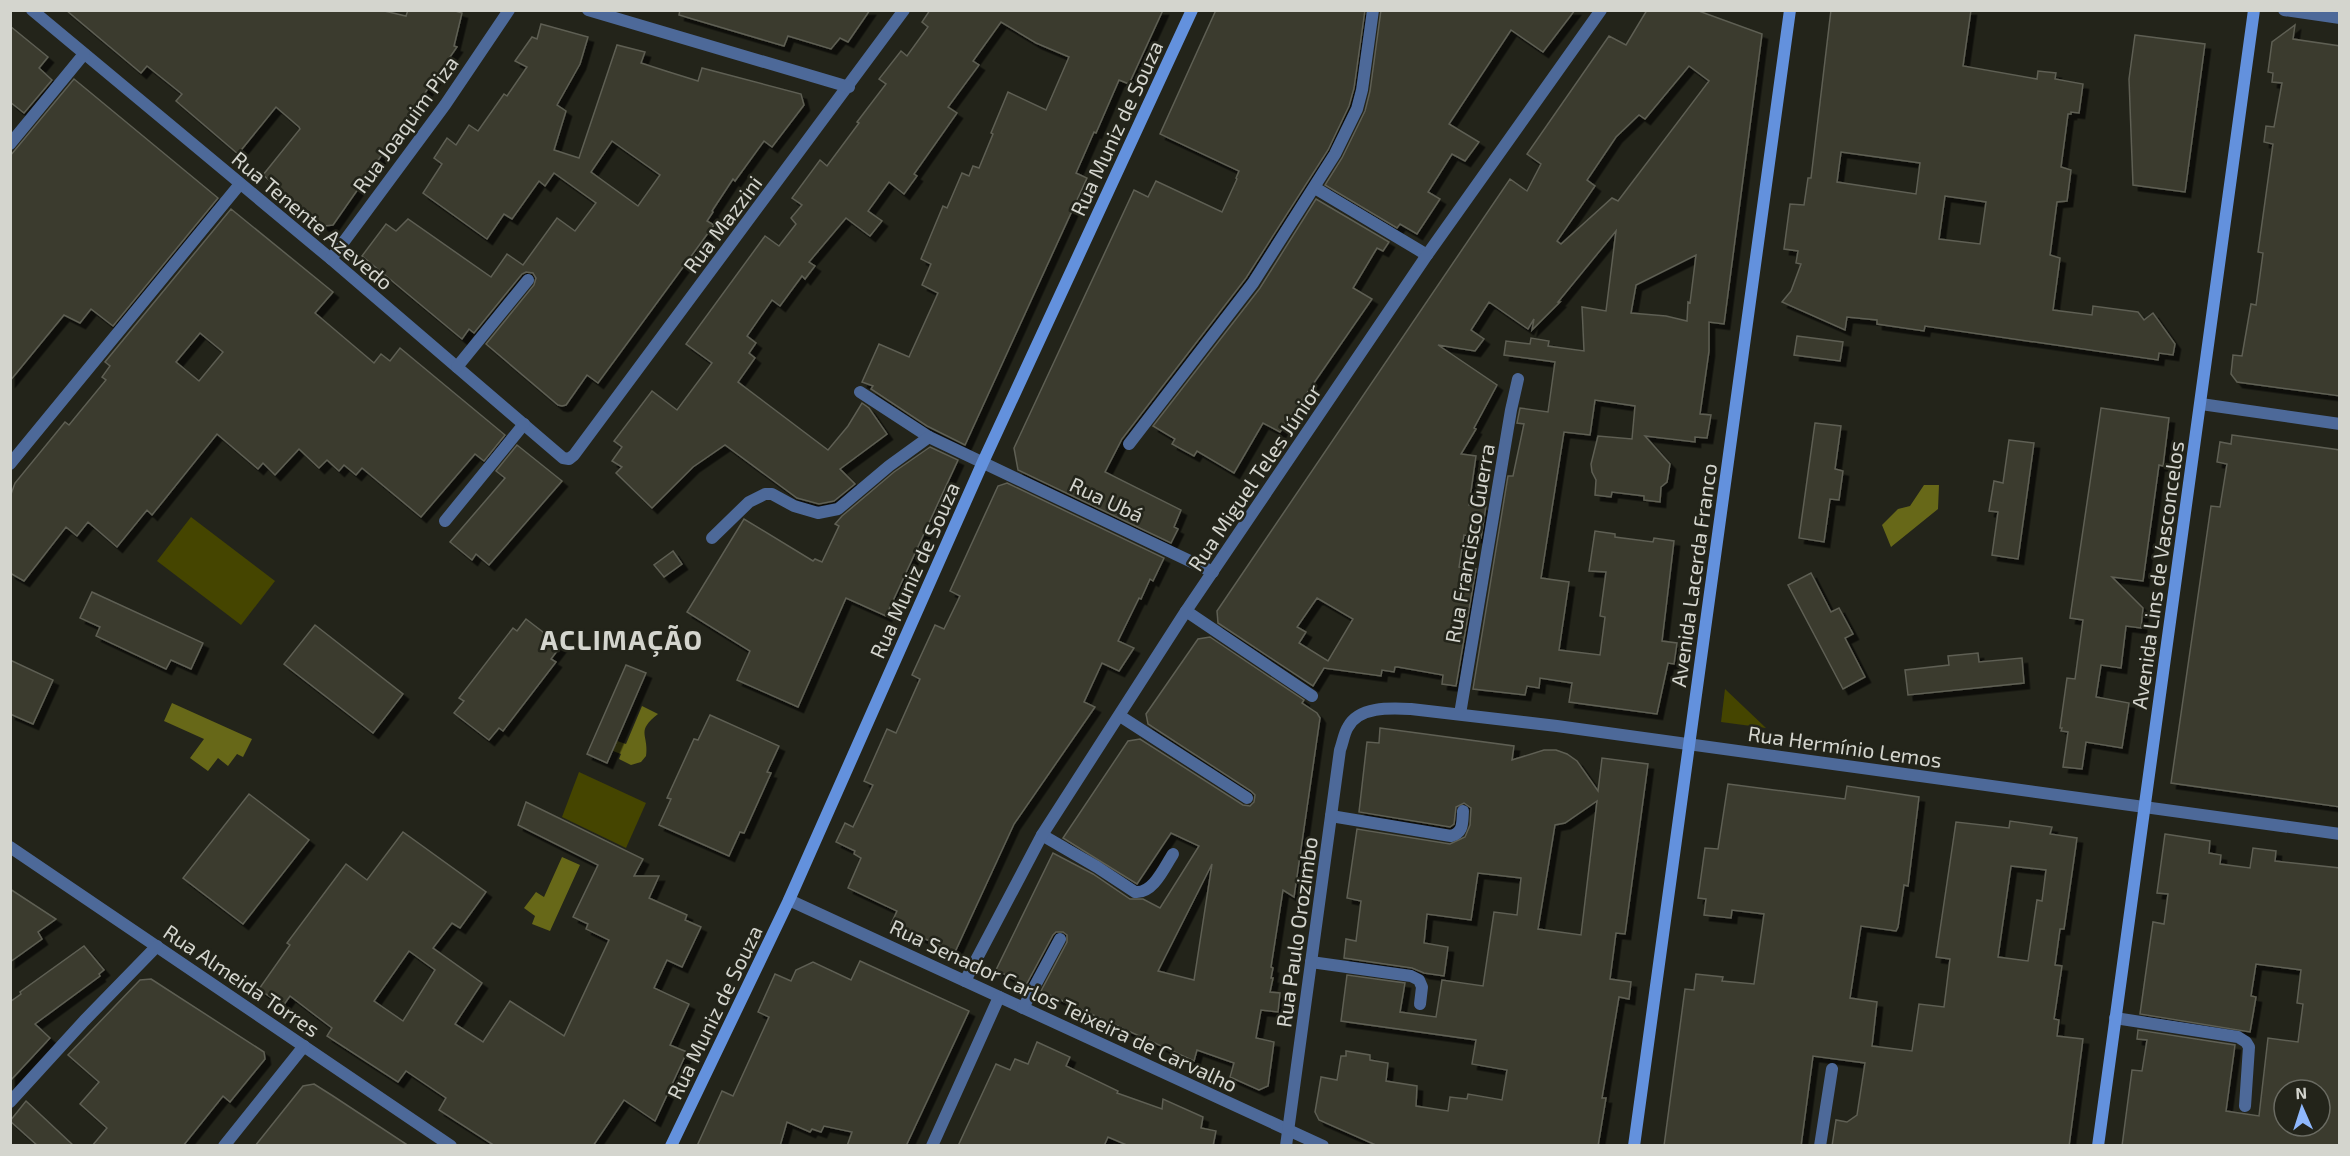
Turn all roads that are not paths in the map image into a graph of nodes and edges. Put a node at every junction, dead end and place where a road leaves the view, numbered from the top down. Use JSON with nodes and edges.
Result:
{"nodes":[{"id":1,"x":32,"y":10,"type":"edge"},
{"id":2,"x":509,"y":10,"type":"edge"},
{"id":3,"x":588,"y":10,"type":"edge"},
{"id":4,"x":904,"y":10,"type":"edge"},
{"id":5,"x":1192,"y":10,"type":"edge"},
{"id":6,"x":1373,"y":10,"type":"edge"},
{"id":7,"x":1601,"y":10,"type":"edge"},
{"id":8,"x":1790,"y":10,"type":"edge"},
{"id":9,"x":2254,"y":10,"type":"edge"},
{"id":10,"x":2284,"y":10,"type":"edge"},
{"id":11,"x":2340,"y":18,"type":"edge"},
{"id":12,"x":84,"y":54,"type":"junction"},
{"id":13,"x":849,"y":87,"type":"junction"},
{"id":14,"x":10,"y":144,"type":"edge"},
{"id":15,"x":240,"y":184,"type":"junction"},
{"id":16,"x":1315,"y":188,"type":"junction"},
{"id":17,"x":1428,"y":255,"type":"junction"},
{"id":18,"x":331,"y":259,"type":"junction"},
{"id":19,"x":528,"y":280,"type":"dead end"},
{"id":20,"x":457,"y":367,"type":"junction"},
{"id":21,"x":1518,"y":379,"type":"dead end"},
{"id":22,"x":860,"y":392,"type":"dead end"},
{"id":23,"x":2201,"y":404,"type":"junction"},
{"id":24,"x":524,"y":424,"type":"junction"},
{"id":25,"x":2340,"y":424,"type":"edge"},
{"id":26,"x":929,"y":437,"type":"junction"},
{"id":27,"x":1129,"y":444,"type":"dead end"},
{"id":28,"x":569,"y":459,"type":"joint"},
{"id":29,"x":983,"y":462,"type":"junction"},
{"id":30,"x":10,"y":465,"type":"edge"},
{"id":31,"x":445,"y":521,"type":"dead end"},
{"id":32,"x":712,"y":538,"type":"dead end"},
{"id":33,"x":1213,"y":572,"type":"junction"},
{"id":34,"x":1186,"y":611,"type":"junction"},
{"id":35,"x":1312,"y":696,"type":"dead end"},
{"id":36,"x":1460,"y":714,"type":"junction"},
{"id":37,"x":1120,"y":716,"type":"junction"},
{"id":38,"x":1349,"y":724,"type":"joint"},
{"id":39,"x":1690,"y":745,"type":"junction"},
{"id":40,"x":1247,"y":798,"type":"dead end"},
{"id":41,"x":2144,"y":807,"type":"junction"},
{"id":42,"x":1463,"y":811,"type":"dead end"},
{"id":43,"x":1331,"y":816,"type":"junction"},
{"id":44,"x":2340,"y":834,"type":"edge"},
{"id":45,"x":1042,"y":835,"type":"junction"},
{"id":46,"x":10,"y":847,"type":"edge"},
{"id":47,"x":1173,"y":854,"type":"dead end"},
{"id":48,"x":789,"y":900,"type":"junction"},
{"id":49,"x":1060,"y":939,"type":"dead end"},
{"id":50,"x":157,"y":946,"type":"junction"},
{"id":51,"x":1311,"y":962,"type":"junction"},
{"id":52,"x":965,"y":981,"type":"junction"},
{"id":53,"x":999,"y":997,"type":"junction"},
{"id":54,"x":1420,"y":1004,"type":"dead end"},
{"id":55,"x":1023,"y":1008,"type":"junction"},
{"id":56,"x":2115,"y":1018,"type":"junction"},
{"id":57,"x":304,"y":1046,"type":"junction"},
{"id":58,"x":1832,"y":1069,"type":"dead end"},
{"id":59,"x":10,"y":1102,"type":"edge"},
{"id":60,"x":2245,"y":1106,"type":"dead end"},
{"id":61,"x":1288,"y":1130,"type":"junction"},
{"id":62,"x":224,"y":1146,"type":"edge"},
{"id":63,"x":451,"y":1146,"type":"edge"},
{"id":64,"x":671,"y":1146,"type":"edge"},
{"id":65,"x":932,"y":1146,"type":"edge"},
{"id":66,"x":1286,"y":1146,"type":"edge"},
{"id":67,"x":1323,"y":1146,"type":"edge"},
{"id":68,"x":1634,"y":1146,"type":"edge"},
{"id":69,"x":1820,"y":1146,"type":"edge"},
{"id":70,"x":2098,"y":1146,"type":"edge"}],
"edges":[{"from":1,"to":12,"type":"street","name":"Rua Tenente Azevedo"},
{"from":2,"to":18,"type":"street","name":"Rua Joaquim Piza"},
{"from":3,"to":13,"type":"street"},
{"from":4,"to":13,"type":"street","name":"Rua Mazzini"},
{"from":5,"to":29,"type":"street","name":"Rua Muniz de Souza"},
{"from":6,"to":16,"type":"street"},
{"from":7,"to":17,"type":"street","name":"Rua Miguel Teles Júnior"},
{"from":8,"to":39,"type":"street","name":"Avenida Lacerda Franco"},
{"from":9,"to":23,"type":"street","name":"Avenida Lins de Vasconcelos"},
{"from":10,"to":11,"type":"street"},
{"from":12,"to":14,"type":"street"},
{"from":12,"to":15,"type":"street","name":"Rua Tenente Azevedo"},
{"from":13,"to":28,"type":"street","name":"Rua Mazzini"},
{"from":15,"to":18,"type":"street","name":"Rua Tenente Azevedo"},
{"from":15,"to":30,"type":"street"},
{"from":16,"to":17,"type":"street"},
{"from":16,"to":27,"type":"street"},
{"from":17,"to":33,"type":"street","name":"Rua Miguel Teles Júnior"},
{"from":18,"to":20,"type":"street","name":"Rua Tenente Azevedo"},
{"from":19,"to":20,"type":"street"},
{"from":20,"to":24,"type":"street","name":"Rua Tenente Azevedo"},
{"from":21,"to":36,"type":"street","name":"Rua Francisco Guerra"},
{"from":22,"to":26,"type":"street","name":"Rua Ubá"},
{"from":23,"to":25,"type":"street"},
{"from":23,"to":41,"type":"street","name":"Avenida Lins de Vasconcelos"},
{"from":24,"to":28,"type":"street","name":"Rua Tenente Azevedo"},
{"from":24,"to":31,"type":"street"},
{"from":26,"to":29,"type":"street","name":"Rua Ubá"},
{"from":26,"to":32,"type":"street"},
{"from":29,"to":33,"type":"street","name":"Rua Ubá"},
{"from":29,"to":48,"type":"street","name":"Rua Muniz de Souza"},
{"from":33,"to":34,"type":"street","name":"Rua Miguel Teles Júnior"},
{"from":34,"to":35,"type":"street"},
{"from":34,"to":37,"type":"street","name":"Rua Miguel Teles Júnior"},
{"from":36,"to":38,"type":"street","name":"Rua Hermínio Lemos"},
{"from":36,"to":39,"type":"street","name":"Rua Hermínio Lemos"},
{"from":37,"to":40,"type":"street"},
{"from":37,"to":45,"type":"street","name":"Rua Miguel Teles Júnior"},
{"from":38,"to":43,"type":"street","name":"Rua Paulo Orozimbo"},
{"from":39,"to":41,"type":"street","name":"Rua Hermínio Lemos"},
{"from":39,"to":68,"type":"street","name":"Avenida Lacerda Franco"},
{"from":41,"to":44,"type":"street","name":"Rua Hermínio Lemos"},
{"from":41,"to":56,"type":"street","name":"Avenida Lins de Vasconcelos"},
{"from":42,"to":43,"type":"street"},
{"from":43,"to":51,"type":"street","name":"Rua Paulo Orozimbo"},
{"from":45,"to":47,"type":"street"},
{"from":45,"to":52,"type":"street","name":"Rua Miguel Teles Júnior"},
{"from":46,"to":50,"type":"street","name":"Rua Almeida Torres"},
{"from":48,"to":52,"type":"street","name":"Rua Senador Carlos Teixeira de Carvalho"},
{"from":48,"to":64,"type":"street","name":"Rua Muniz de Souza"},
{"from":49,"to":55,"type":"street"},
{"from":50,"to":57,"type":"street","name":"Rua Almeida Torres"},
{"from":50,"to":59,"type":"street"},
{"from":51,"to":54,"type":"street"},
{"from":51,"to":61,"type":"street","name":"Rua Paulo Orozimbo"},
{"from":52,"to":53,"type":"street","name":"Rua Senador Carlos Teixeira de Carvalho"},
{"from":53,"to":55,"type":"street","name":"Rua Senador Carlos Teixeira de Carvalho"},
{"from":53,"to":65,"type":"street"},
{"from":55,"to":61,"type":"street","name":"Rua Senador Carlos Teixeira de Carvalho"},
{"from":56,"to":60,"type":"street"},
{"from":56,"to":70,"type":"street","name":"Avenida Lins de Vasconcelos"},
{"from":57,"to":62,"type":"street"},
{"from":57,"to":63,"type":"street","name":"Rua Almeida Torres"},
{"from":58,"to":69,"type":"street"},
{"from":61,"to":66,"type":"street","name":"Rua Paulo Orozimbo"},
{"from":61,"to":67,"type":"street","name":"Rua Senador Carlos Teixeira de Carvalho"}]}
